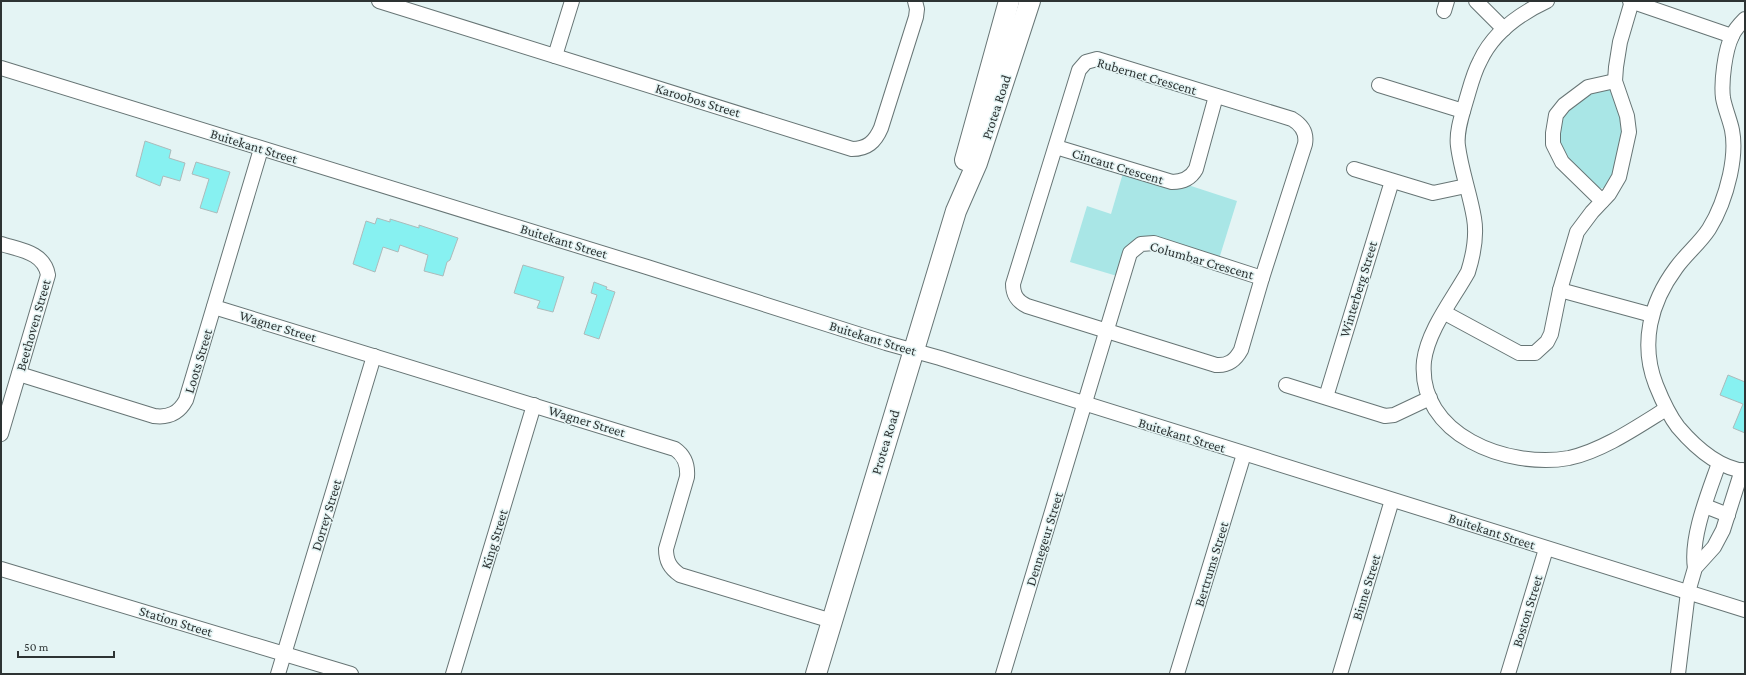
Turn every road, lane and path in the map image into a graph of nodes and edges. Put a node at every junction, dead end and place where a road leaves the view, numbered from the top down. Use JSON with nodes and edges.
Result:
{"nodes":[{"id":1,"x":379,"y":1,"type":"edge"},
{"id":2,"x":572,"y":1,"type":"edge"},
{"id":3,"x":915,"y":1,"type":"edge"},
{"id":4,"x":1009,"y":1,"type":"edge"},
{"id":5,"x":1030,"y":1,"type":"edge"},
{"id":6,"x":1476,"y":1,"type":"edge"},
{"id":7,"x":1547,"y":1,"type":"edge"},
{"id":8,"x":1631,"y":1,"type":"edge"},
{"id":9,"x":1745,"y":19,"type":"edge"},
{"id":10,"x":1504,"y":29,"type":"junction"},
{"id":11,"x":1732,"y":36,"type":"junction"},
{"id":12,"x":555,"y":56,"type":"junction"},
{"id":13,"x":1,"y":68,"type":"edge"},
{"id":14,"x":1615,"y":81,"type":"junction"},
{"id":15,"x":1379,"y":85,"type":"dead end"},
{"id":16,"x":1216,"y":96,"type":"junction"},
{"id":17,"x":1463,"y":111,"type":"junction"},
{"id":18,"x":1056,"y":147,"type":"junction"},
{"id":19,"x":261,"y":149,"type":"junction"},
{"id":20,"x":1354,"y":169,"type":"dead end"},
{"id":21,"x":1392,"y":181,"type":"junction"},
{"id":22,"x":1466,"y":186,"type":"junction"},
{"id":23,"x":1602,"y":201,"type":"junction"},
{"id":24,"x":956,"y":211,"type":"junction"},
{"id":25,"x":1,"y":244,"type":"edge"},
{"id":26,"x":1262,"y":278,"type":"junction"},
{"id":27,"x":1560,"y":290,"type":"junction"},
{"id":28,"x":214,"y":307,"type":"junction"},
{"id":29,"x":1444,"y":312,"type":"junction"},
{"id":30,"x":1652,"y":315,"type":"junction"},
{"id":31,"x":1107,"y":330,"type":"junction"},
{"id":32,"x":914,"y":350,"type":"junction"},
{"id":33,"x":374,"y":356,"type":"junction"},
{"id":34,"x":19,"y":374,"type":"junction"},
{"id":35,"x":1286,"y":385,"type":"dead end"},
{"id":36,"x":1326,"y":397,"type":"junction"},
{"id":37,"x":1430,"y":398,"type":"junction"},
{"id":38,"x":1085,"y":404,"type":"junction"},
{"id":39,"x":534,"y":405,"type":"junction"},
{"id":40,"x":1666,"y":409,"type":"junction"},
{"id":41,"x":1,"y":434,"type":"edge"},
{"id":42,"x":1244,"y":454,"type":"junction"},
{"id":43,"x":1719,"y":463,"type":"junction"},
{"id":44,"x":1744,"y":470,"type":"edge"},
{"id":45,"x":1392,"y":500,"type":"junction"},
{"id":46,"x":1706,"y":506,"type":"junction"},
{"id":47,"x":1728,"y":514,"type":"junction"},
{"id":48,"x":1546,"y":549,"type":"junction"},
{"id":49,"x":1,"y":568,"type":"edge"},
{"id":50,"x":1695,"y":568,"type":"junction"},
{"id":51,"x":1688,"y":592,"type":"junction"},
{"id":52,"x":1745,"y":610,"type":"edge"},
{"id":53,"x":832,"y":621,"type":"junction"},
{"id":54,"x":284,"y":654,"type":"junction"},
{"id":55,"x":278,"y":674,"type":"edge"},
{"id":56,"x":351,"y":674,"type":"edge"},
{"id":57,"x":453,"y":674,"type":"edge"},
{"id":58,"x":816,"y":674,"type":"edge"},
{"id":59,"x":1003,"y":674,"type":"edge"},
{"id":60,"x":1178,"y":674,"type":"edge"},
{"id":61,"x":1340,"y":674,"type":"edge"},
{"id":62,"x":1508,"y":674,"type":"edge"},
{"id":63,"x":1678,"y":674,"type":"edge"}],
"edges":[{"from":1,"to":12,"type":"street","name":"Karoobos Street"},
{"from":2,"to":12,"type":"street"},
{"from":3,"to":12,"type":"street","name":"Karoobos Street"},
{"from":4,"to":24,"type":"street","name":"Protea Road"},
{"from":5,"to":24,"type":"street","name":"Protea Road"},
{"from":6,"to":10,"type":"street"},
{"from":7,"to":10,"type":"street"},
{"from":8,"to":11,"type":"street"},
{"from":8,"to":14,"type":"street"},
{"from":9,"to":11,"type":"street"},
{"from":10,"to":17,"type":"street"},
{"from":11,"to":30,"type":"street"},
{"from":13,"to":19,"type":"street","name":"Buitekant Street"},
{"from":14,"to":23,"type":"street"},
{"from":14,"to":23,"type":"street"},
{"from":15,"to":17,"type":"street"},
{"from":16,"to":18,"type":"street","name":"Cincaut Crescent"},
{"from":16,"to":18,"type":"street","name":"Rubernet Crescent"},
{"from":16,"to":26,"type":"street","name":"Rubernet Crescent"},
{"from":17,"to":22,"type":"street"},
{"from":18,"to":31,"type":"street","name":"Rubernet Crescent"},
{"from":19,"to":28,"type":"street","name":"Loots Street"},
{"from":19,"to":32,"type":"street","name":"Buitekant Street"},
{"from":20,"to":21,"type":"street"},
{"from":21,"to":22,"type":"street"},
{"from":21,"to":36,"type":"street","name":"Winterberg Street"},
{"from":22,"to":29,"type":"street"},
{"from":23,"to":27,"type":"street"},
{"from":24,"to":32,"type":"street","name":"Protea Road"},
{"from":25,"to":34,"type":"street","name":"Beethoven Street"},
{"from":26,"to":31,"type":"street","name":"Columbar Crescent"},
{"from":26,"to":31,"type":"street","name":"Rubernet Crescent"},
{"from":27,"to":29,"type":"street"},
{"from":27,"to":30,"type":"street"},
{"from":28,"to":33,"type":"street","name":"Wagner Street"},
{"from":28,"to":34,"type":"street","name":"Loots Street"},
{"from":29,"to":37,"type":"street"},
{"from":30,"to":40,"type":"street"},
{"from":31,"to":38,"type":"street","name":"Columbar Crescent"},
{"from":32,"to":38,"type":"street","name":"Buitekant Street"},
{"from":32,"to":53,"type":"street","name":"Protea Road"},
{"from":33,"to":39,"type":"street","name":"Wagner Street"},
{"from":33,"to":54,"type":"street","name":"Dorrey Street"},
{"from":34,"to":41,"type":"street","name":"Beethoven Street"},
{"from":35,"to":36,"type":"street"},
{"from":36,"to":37,"type":"street"},
{"from":37,"to":40,"type":"street"},
{"from":38,"to":42,"type":"street","name":"Buitekant Street"},
{"from":38,"to":59,"type":"street","name":"Dennegeur Street"},
{"from":39,"to":53,"type":"street","name":"Wagner Street"},
{"from":39,"to":57,"type":"street","name":"King Street"},
{"from":40,"to":43,"type":"street"},
{"from":42,"to":45,"type":"street","name":"Buitekant Street"},
{"from":42,"to":60,"type":"street","name":"Bertrums Street"},
{"from":43,"to":44,"type":"street"},
{"from":43,"to":46,"type":"street"},
{"from":44,"to":47,"type":"street"},
{"from":45,"to":48,"type":"street","name":"Buitekant Street"},
{"from":45,"to":61,"type":"street","name":"Binne Street"},
{"from":46,"to":47,"type":"street"},
{"from":46,"to":50,"type":"street"},
{"from":47,"to":50,"type":"street"},
{"from":48,"to":51,"type":"street","name":"Buitekant Street"},
{"from":48,"to":62,"type":"street","name":"Boston Street"},
{"from":49,"to":54,"type":"street","name":"Station Street"},
{"from":50,"to":51,"type":"street"},
{"from":51,"to":52,"type":"street","name":"Buitekant Street"},
{"from":51,"to":63,"type":"street"},
{"from":53,"to":58,"type":"street","name":"Protea Road"},
{"from":54,"to":55,"type":"street","name":"Dorrey Street"},
{"from":54,"to":56,"type":"street","name":"Station Street"}]}
